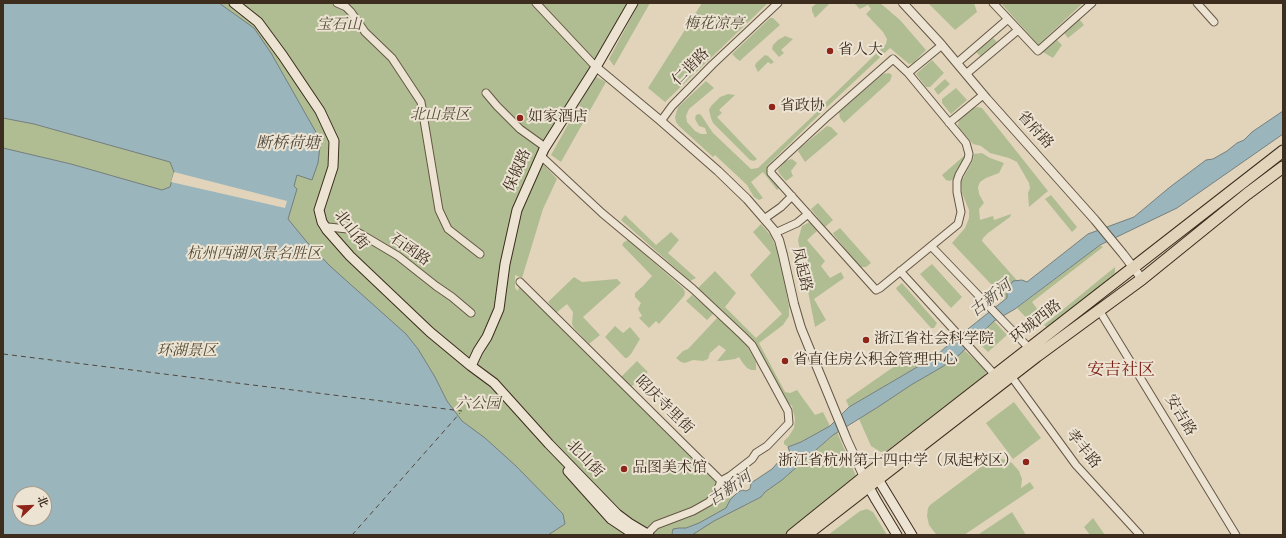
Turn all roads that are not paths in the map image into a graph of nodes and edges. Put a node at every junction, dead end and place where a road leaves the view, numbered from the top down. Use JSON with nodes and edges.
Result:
{"nodes":[{"id":1,"x":234,"y":3,"type":"edge"},
{"id":2,"x":337,"y":3,"type":"edge"},
{"id":3,"x":536,"y":3,"type":"edge"},
{"id":4,"x":633,"y":3,"type":"edge"},
{"id":5,"x":778,"y":3,"type":"edge"},
{"id":6,"x":903,"y":3,"type":"edge"},
{"id":7,"x":993,"y":3,"type":"edge"},
{"id":8,"x":1092,"y":3,"type":"edge"},
{"id":9,"x":1197,"y":3,"type":"edge"},
{"id":10,"x":1008,"y":19,"type":"junction"},
{"id":11,"x":1214,"y":22,"type":"dead end"},
{"id":12,"x":1018,"y":30,"type":"junction"},
{"id":13,"x":942,"y":45,"type":"junction"},
{"id":14,"x":957,"y":63,"type":"junction"},
{"id":15,"x":596,"y":67,"type":"junction"},
{"id":16,"x":908,"y":73,"type":"junction"},
{"id":17,"x":966,"y":74,"type":"junction"},
{"id":18,"x":486,"y":93,"type":"dead end"},
{"id":19,"x":983,"y":95,"type":"junction"},
{"id":20,"x":662,"y":121,"type":"junction"},
{"id":21,"x":949,"y":123,"type":"junction"},
{"id":22,"x":545,"y":147,"type":"junction"},
{"id":23,"x":1283,"y":151,"type":"edge"},
{"id":24,"x":541,"y":156,"type":"junction"},
{"id":25,"x":1283,"y":167,"type":"edge"},
{"id":26,"x":792,"y":196,"type":"junction"},
{"id":27,"x":808,"y":214,"type":"junction"},
{"id":28,"x":764,"y":219,"type":"junction"},
{"id":29,"x":327,"y":230,"type":"junction"},
{"id":30,"x":775,"y":233,"type":"junction"},
{"id":31,"x":931,"y":246,"type":"junction"},
{"id":32,"x":480,"y":254,"type":"dead end"},
{"id":33,"x":1134,"y":268,"type":"junction"},
{"id":34,"x":900,"y":271,"type":"junction"},
{"id":35,"x":1142,"y":280,"type":"junction"},
{"id":36,"x":520,"y":282,"type":"dead end"},
{"id":37,"x":1099,"y":310,"type":"junction"},
{"id":38,"x":471,"y":313,"type":"dead end"},
{"id":39,"x":1029,"y":348,"type":"junction"},
{"id":40,"x":471,"y":366,"type":"junction"},
{"id":41,"x":995,"y":375,"type":"junction"},
{"id":42,"x":1011,"y":376,"type":"junction"},
{"id":43,"x":721,"y":481,"type":"junction"},
{"id":44,"x":870,"y":481,"type":"junction"},
{"id":45,"x":633,"y":534,"type":"edge"},
{"id":46,"x":648,"y":534,"type":"edge"},
{"id":47,"x":792,"y":535,"type":"edge"},
{"id":48,"x":806,"y":535,"type":"edge"},
{"id":49,"x":897,"y":535,"type":"edge"},
{"id":50,"x":912,"y":535,"type":"edge"},
{"id":51,"x":1140,"y":535,"type":"edge"},
{"id":52,"x":1236,"y":535,"type":"edge"}],
"edges":[{"from":1,"to":29,"type":"main road","name":"北山街"},
{"from":2,"to":32,"type":"street"},
{"from":3,"to":15,"type":"street"},
{"from":4,"to":15,"type":"main road","name":"保俶路"},
{"from":5,"to":20,"type":"street","name":"仁谐路"},
{"from":6,"to":13,"type":"street","name":"省府路"},
{"from":7,"to":10,"type":"street"},
{"from":8,"to":12,"type":"street"},
{"from":9,"to":11,"type":"street"},
{"from":10,"to":12,"type":"street"},
{"from":10,"to":14,"type":"street"},
{"from":12,"to":17,"type":"street"},
{"from":13,"to":14,"type":"street","name":"省府路"},
{"from":13,"to":16,"type":"street"},
{"from":14,"to":17,"type":"street","name":"省府路"},
{"from":15,"to":20,"type":"street","name":"凤起路"},
{"from":15,"to":22,"type":"main road","name":"保俶路"},
{"from":16,"to":21,"type":"street"},
{"from":16,"to":26,"type":"street"},
{"from":17,"to":19,"type":"street","name":"省府路"},
{"from":18,"to":22,"type":"street"},
{"from":19,"to":21,"type":"street"},
{"from":19,"to":33,"type":"street","name":"省府路"},
{"from":20,"to":28,"type":"street","name":"凤起路"},
{"from":21,"to":31,"type":"street"},
{"from":22,"to":24,"type":"main road","name":"保俶路"},
{"from":23,"to":33,"type":"main road","name":"环城西路"},
{"from":24,"to":40,"type":"main road","name":"保俶路"},
{"from":24,"to":43,"type":"street"},
{"from":25,"to":35,"type":"main road","name":"环城西路"},
{"from":26,"to":27,"type":"street"},
{"from":26,"to":28,"type":"street"},
{"from":27,"to":30,"type":"street"},
{"from":27,"to":34,"type":"street"},
{"from":28,"to":30,"type":"street","name":"凤起路"},
{"from":29,"to":38,"type":"street","name":"石函路"},
{"from":29,"to":40,"type":"main road","name":"北山街"},
{"from":30,"to":44,"type":"street","name":"凤起路"},
{"from":31,"to":34,"type":"street"},
{"from":31,"to":39,"type":"street"},
{"from":33,"to":35,"type":"street","name":"省府路"},
{"from":33,"to":39,"type":"main road","name":"环城西路"},
{"from":34,"to":41,"type":"street"},
{"from":35,"to":37,"type":"main road","name":"环城西路"},
{"from":36,"to":43,"type":"street","name":"昭庆寺里街"},
{"from":37,"to":42,"type":"main road","name":"环城西路"},
{"from":37,"to":52,"type":"street","name":"安吉路"},
{"from":39,"to":41,"type":"main road","name":"环城西路"},
{"from":40,"to":45,"type":"main road","name":"北山街"},
{"from":40,"to":46,"type":"main road","name":"北山街"},
{"from":41,"to":44,"type":"main road","name":"环城西路"},
{"from":42,"to":44,"type":"main road","name":"环城西路"},
{"from":42,"to":51,"type":"street","name":"孝丰路"},
{"from":43,"to":46,"type":"street"},
{"from":44,"to":47,"type":"main road","name":"环城西路"},
{"from":44,"to":48,"type":"main road","name":"环城西路"},
{"from":44,"to":49,"type":"main road","name":"凤起路"},
{"from":44,"to":50,"type":"main road"}]}
